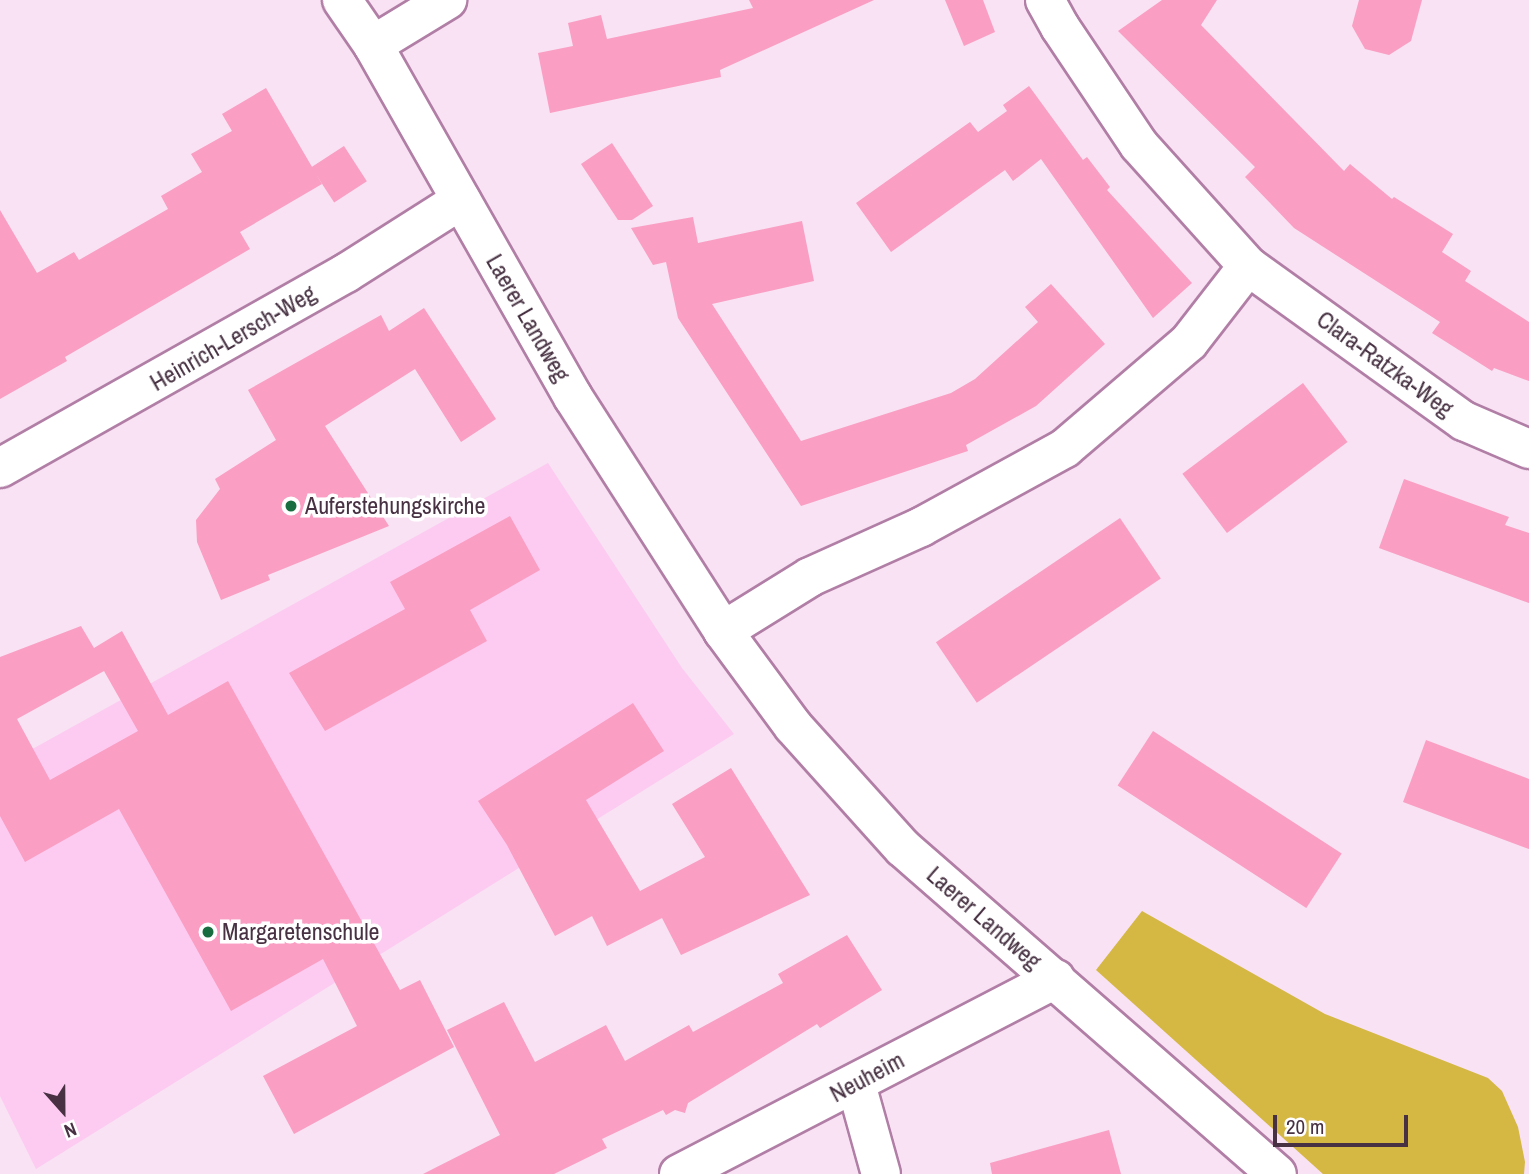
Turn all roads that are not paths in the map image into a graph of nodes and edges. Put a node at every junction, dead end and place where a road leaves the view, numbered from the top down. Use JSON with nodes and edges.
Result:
{"nodes":[{"id":1,"x":342,"y":0,"type":"edge"},
{"id":2,"x":447,"y":0,"type":"edge"},
{"id":3,"x":1045,"y":0,"type":"edge"},
{"id":4,"x":373,"y":45,"type":"junction"},
{"id":5,"x":461,"y":200,"type":"junction"},
{"id":6,"x":1248,"y":266,"type":"junction"},
{"id":7,"x":1529,"y":449,"type":"edge"},
{"id":8,"x":0,"y":468,"type":"edge"},
{"id":9,"x":723,"y":631,"type":"junction"},
{"id":10,"x":1055,"y":979,"type":"junction"},
{"id":11,"x":856,"y":1084,"type":"junction"},
{"id":12,"x":678,"y":1174,"type":"edge"},
{"id":13,"x":881,"y":1174,"type":"edge"},
{"id":14,"x":1278,"y":1174,"type":"edge"}],
"edges":[{"from":1,"to":4,"type":"street","name":"Laerer Landweg"},
{"from":2,"to":4,"type":"street"},
{"from":3,"to":6,"type":"street","name":"Clara-Ratzka-Weg"},
{"from":4,"to":5,"type":"street","name":"Laerer Landweg"},
{"from":5,"to":8,"type":"street","name":"Heinrich-Lersch-Weg"},
{"from":5,"to":9,"type":"street","name":"Laerer Landweg"},
{"from":6,"to":7,"type":"street","name":"Clara-Ratzka-Weg"},
{"from":6,"to":9,"type":"street"},
{"from":9,"to":10,"type":"street","name":"Laerer Landweg"},
{"from":10,"to":11,"type":"street","name":"Neuheim"},
{"from":10,"to":14,"type":"street","name":"Laerer Landweg"},
{"from":11,"to":12,"type":"street","name":"Neuheim"},
{"from":11,"to":13,"type":"street"}]}
